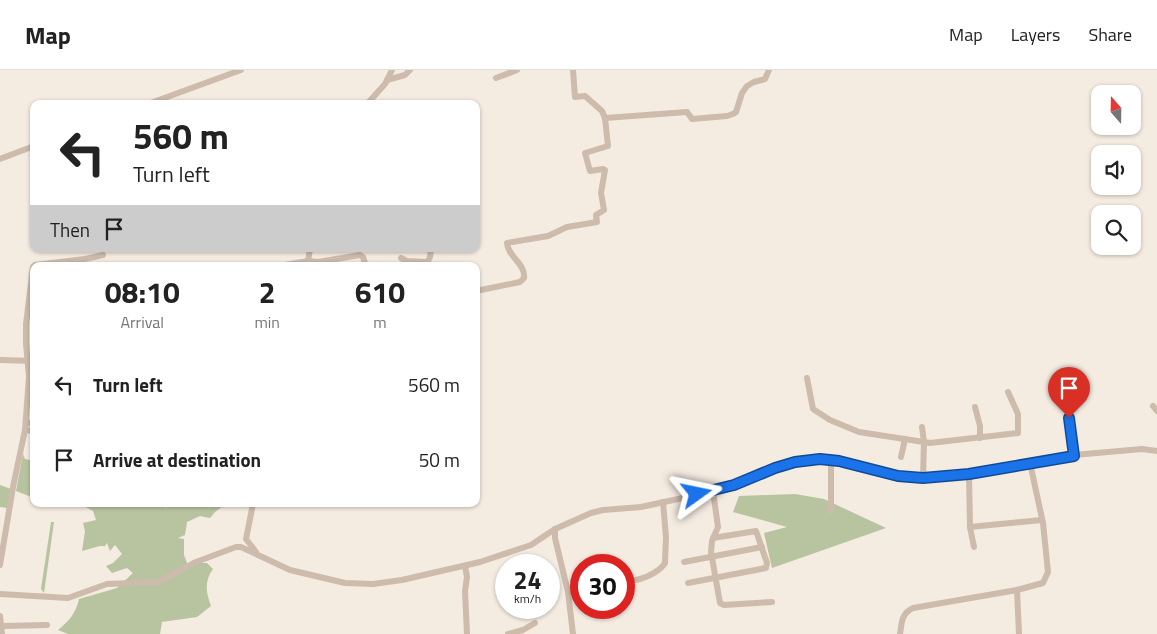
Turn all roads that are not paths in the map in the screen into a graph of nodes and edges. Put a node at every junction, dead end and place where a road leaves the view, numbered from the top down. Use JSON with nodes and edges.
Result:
{"nodes":[{"id":1,"x":241,"y":70,"type":"edge"},
{"id":2,"x":392,"y":70,"type":"edge"},
{"id":3,"x":410,"y":70,"type":"edge"},
{"id":4,"x":517,"y":70,"type":"edge"},
{"id":5,"x":573,"y":70,"type":"edge"},
{"id":6,"x":769,"y":70,"type":"edge"},
{"id":7,"x":496,"y":78,"type":"dead end"},
{"id":8,"x":387,"y":80,"type":"junction"},
{"id":9,"x":159,"y":100,"type":"edge"},
{"id":10,"x":370,"y":100,"type":"edge"},
{"id":11,"x":604,"y":118,"type":"junction"},
{"id":12,"x":30,"y":148,"type":"edge"},
{"id":13,"x":0,"y":159,"type":"edge"},
{"id":14,"x":310,"y":252,"type":"edge"},
{"id":15,"x":103,"y":254,"type":"dead end"},
{"id":16,"x":401,"y":258,"type":"dead end"},
{"id":17,"x":308,"y":261,"type":"junction"},
{"id":18,"x":63,"y":262,"type":"edge"},
{"id":19,"x":302,"y":262,"type":"edge"},
{"id":20,"x":318,"y":262,"type":"edge"},
{"id":21,"x":318,"y":262,"type":"edge"},
{"id":22,"x":365,"y":262,"type":"edge"},
{"id":23,"x":414,"y":262,"type":"edge"},
{"id":24,"x":480,"y":290,"type":"edge"},
{"id":25,"x":30,"y":295,"type":"edge"},
{"id":26,"x":30,"y":358,"type":"edge"},
{"id":27,"x":0,"y":360,"type":"edge"},
{"id":28,"x":30,"y":361,"type":"edge"},
{"id":29,"x":30,"y":374,"type":"edge"},
{"id":30,"x":807,"y":378,"type":"dead end"},
{"id":31,"x":1008,"y":392,"type":"dead end"},
{"id":32,"x":975,"y":407,"type":"dead end"},
{"id":33,"x":1069,"y":418,"type":"dead end"},
{"id":34,"x":30,"y":425,"type":"edge"},
{"id":35,"x":26,"y":427,"type":"junction"},
{"id":36,"x":922,"y":427,"type":"dead end"},
{"id":37,"x":30,"y":429,"type":"edge"},
{"id":38,"x":980,"y":438,"type":"junction"},
{"id":39,"x":905,"y":439,"type":"junction"},
{"id":40,"x":924,"y":442,"type":"junction"},
{"id":41,"x":1157,"y":451,"type":"edge"},
{"id":42,"x":1074,"y":456,"type":"junction"},
{"id":43,"x":901,"y":457,"type":"dead end"},
{"id":44,"x":831,"y":460,"type":"junction"},
{"id":45,"x":1030,"y":463,"type":"junction"},
{"id":46,"x":969,"y":474,"type":"junction"},
{"id":47,"x":923,"y":478,"type":"junction"},
{"id":48,"x":713,"y":491,"type":"junction"},
{"id":49,"x":663,"y":502,"type":"junction"},
{"id":50,"x":252,"y":507,"type":"edge"},
{"id":51,"x":831,"y":511,"type":"dead end"},
{"id":52,"x":1042,"y":520,"type":"junction"},
{"id":53,"x":970,"y":527,"type":"junction"},
{"id":54,"x":555,"y":529,"type":"junction"},
{"id":55,"x":713,"y":538,"type":"junction"},
{"id":56,"x":2,"y":541,"type":"edge"},
{"id":57,"x":762,"y":547,"type":"junction"},
{"id":58,"x":974,"y":547,"type":"dead end"},
{"id":59,"x":258,"y":555,"type":"junction"},
{"id":60,"x":712,"y":556,"type":"junction"},
{"id":61,"x":684,"y":562,"type":"dead end"},
{"id":62,"x":0,"y":565,"type":"edge"},
{"id":63,"x":465,"y":566,"type":"junction"},
{"id":64,"x":716,"y":578,"type":"junction"},
{"id":65,"x":635,"y":580,"type":"edge"},
{"id":66,"x":688,"y":584,"type":"dead end"},
{"id":67,"x":1017,"y":590,"type":"junction"},
{"id":68,"x":568,"y":592,"type":"joint"},
{"id":69,"x":0,"y":594,"type":"edge"},
{"id":70,"x":772,"y":602,"type":"dead end"},
{"id":71,"x":0,"y":616,"type":"edge"},
{"id":72,"x":535,"y":624,"type":"dead end"},
{"id":73,"x":47,"y":625,"type":"dead end"},
{"id":74,"x":2,"y":626,"type":"junction"},
{"id":75,"x":2,"y":634,"type":"edge"},
{"id":76,"x":467,"y":634,"type":"edge"},
{"id":77,"x":508,"y":634,"type":"edge"},
{"id":78,"x":573,"y":634,"type":"edge"},
{"id":79,"x":900,"y":634,"type":"edge"},
{"id":80,"x":1019,"y":634,"type":"edge"}],
"edges":[{"from":1,"to":9,"type":"street"},
{"from":2,"to":8,"type":"street"},
{"from":3,"to":8,"type":"street"},
{"from":4,"to":7,"type":"street"},
{"from":5,"to":11,"type":"street"},
{"from":6,"to":11,"type":"street"},
{"from":8,"to":10,"type":"street"},
{"from":11,"to":24,"type":"street"},
{"from":12,"to":13,"type":"street"},
{"from":14,"to":17,"type":"street"},
{"from":15,"to":18,"type":"street"},
{"from":16,"to":23,"type":"street"},
{"from":17,"to":19,"type":"street"},
{"from":17,"to":20,"type":"street"},
{"from":21,"to":22,"type":"street"},
{"from":25,"to":26,"type":"street"},
{"from":27,"to":28,"type":"street"},
{"from":29,"to":35,"type":"street"},
{"from":30,"to":39,"type":"street"},
{"from":31,"to":38,"type":"street"},
{"from":32,"to":38,"type":"street"},
{"from":33,"to":42,"type":"street"},
{"from":34,"to":35,"type":"street"},
{"from":35,"to":37,"type":"street"},
{"from":35,"to":56,"type":"street"},
{"from":36,"to":40,"type":"street"},
{"from":38,"to":40,"type":"street"},
{"from":39,"to":40,"type":"street"},
{"from":39,"to":43,"type":"street"},
{"from":40,"to":47,"type":"street"},
{"from":41,"to":42,"type":"street"},
{"from":42,"to":45,"type":"street"},
{"from":44,"to":47,"type":"street"},
{"from":44,"to":48,"type":"street"},
{"from":44,"to":51,"type":"street"},
{"from":45,"to":46,"type":"street"},
{"from":45,"to":52,"type":"street"},
{"from":46,"to":47,"type":"street"},
{"from":46,"to":53,"type":"street"},
{"from":48,"to":49,"type":"street"},
{"from":48,"to":55,"type":"street"},
{"from":49,"to":54,"type":"street"},
{"from":49,"to":65,"type":"street"},
{"from":50,"to":59,"type":"street"},
{"from":52,"to":53,"type":"street"},
{"from":52,"to":67,"type":"street"},
{"from":53,"to":58,"type":"street"},
{"from":54,"to":63,"type":"street"},
{"from":54,"to":68,"type":"street"},
{"from":55,"to":57,"type":"street"},
{"from":55,"to":60,"type":"street"},
{"from":56,"to":62,"type":"street"},
{"from":57,"to":60,"type":"street"},
{"from":57,"to":64,"type":"street"},
{"from":59,"to":63,"type":"street"},
{"from":59,"to":69,"type":"street"},
{"from":60,"to":61,"type":"street"},
{"from":60,"to":64,"type":"street"},
{"from":63,"to":76,"type":"street"},
{"from":64,"to":66,"type":"street"},
{"from":64,"to":70,"type":"street"},
{"from":67,"to":79,"type":"street"},
{"from":67,"to":80,"type":"street"},
{"from":68,"to":78,"type":"street"},
{"from":71,"to":74,"type":"street"},
{"from":72,"to":77,"type":"street"},
{"from":73,"to":74,"type":"street"},
{"from":74,"to":75,"type":"street"}]}
